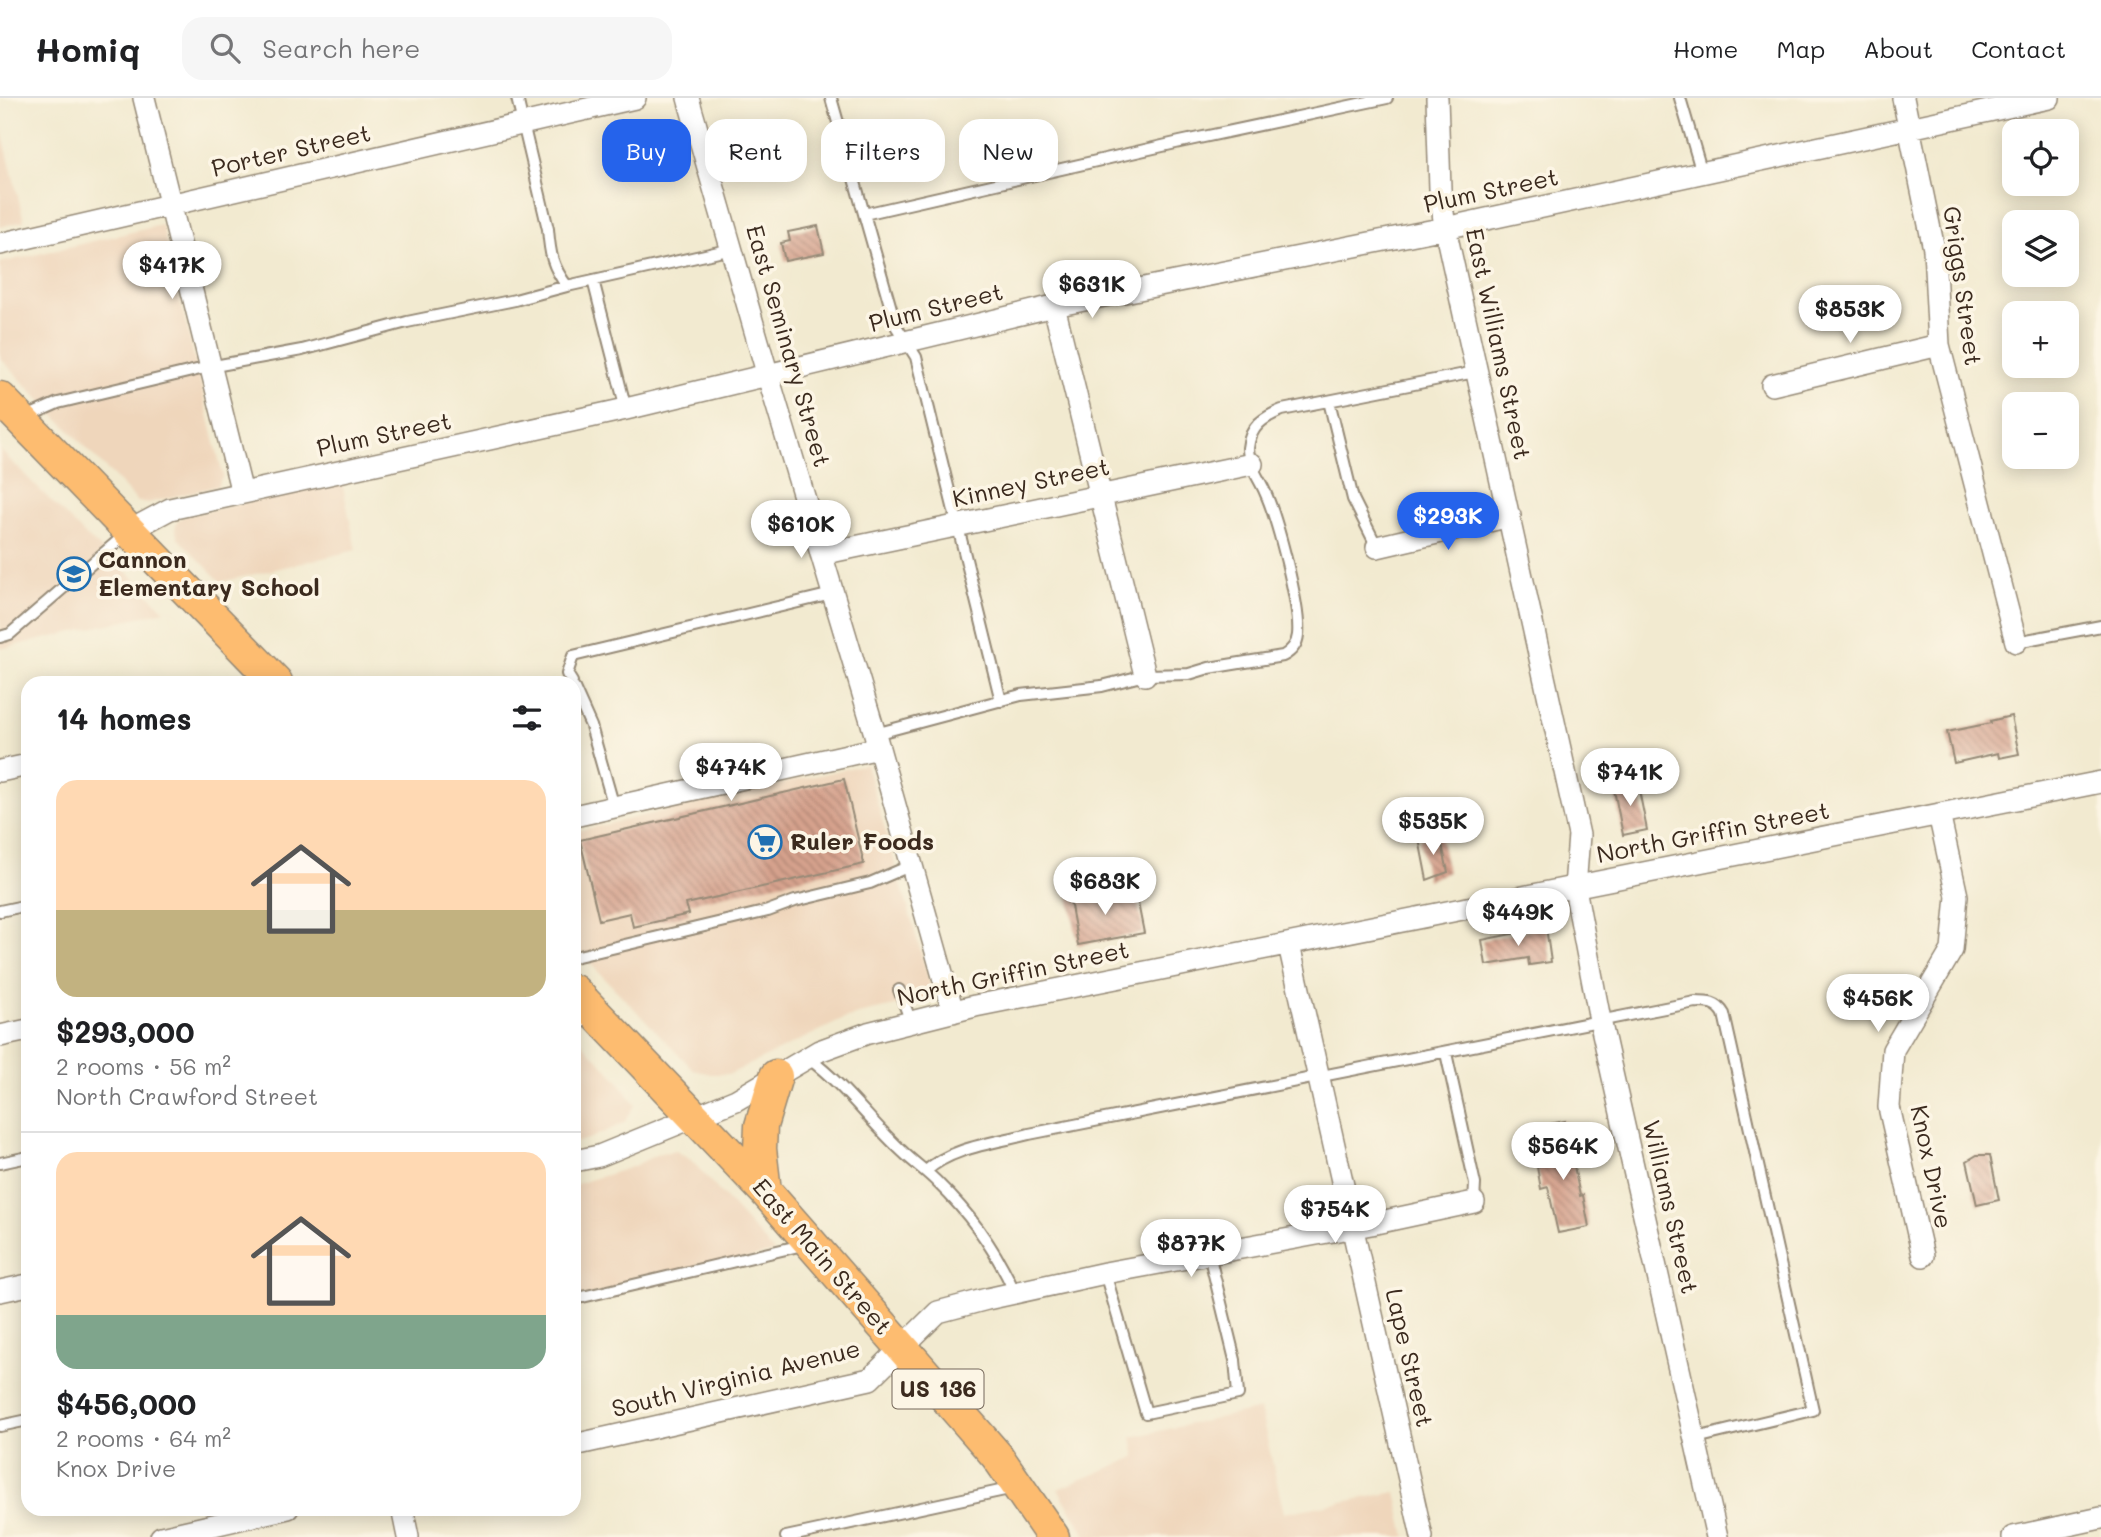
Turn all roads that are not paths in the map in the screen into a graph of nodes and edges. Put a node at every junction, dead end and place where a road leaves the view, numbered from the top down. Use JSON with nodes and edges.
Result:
{"nodes":[{"id":1,"x":144,"y":98,"type":"edge"},
{"id":2,"x":517,"y":98,"type":"edge"},
{"id":3,"x":635,"y":98,"type":"edge"},
{"id":4,"x":688,"y":98,"type":"edge"},
{"id":5,"x":831,"y":98,"type":"edge"},
{"id":6,"x":1387,"y":98,"type":"edge"},
{"id":7,"x":1437,"y":98,"type":"edge"},
{"id":8,"x":1680,"y":98,"type":"edge"},
{"id":9,"x":1903,"y":98,"type":"edge"},
{"id":10,"x":2049,"y":98,"type":"edge"},
{"id":11,"x":523,"y":124,"type":"junction"},
{"id":12,"x":1909,"y":130,"type":"junction"},
{"id":13,"x":1702,"y":173,"type":"junction"},
{"id":14,"x":171,"y":205,"type":"junction"},
{"id":15,"x":864,"y":215,"type":"junction"},
{"id":16,"x":1445,"y":228,"type":"junction"},
{"id":17,"x":0,"y":244,"type":"edge"},
{"id":18,"x":733,"y":248,"type":"junction"},
{"id":19,"x":593,"y":280,"type":"junction"},
{"id":20,"x":567,"y":286,"type":"junction"},
{"id":21,"x":1054,"y":306,"type":"junction"},
{"id":22,"x":906,"y":342,"type":"junction"},
{"id":23,"x":1939,"y":345,"type":"junction"},
{"id":24,"x":209,"y":367,"type":"junction"},
{"id":25,"x":1475,"y":372,"type":"junction"},
{"id":26,"x":768,"y":376,"type":"junction"},
{"id":27,"x":1772,"y":385,"type":"dead end"},
{"id":28,"x":1329,"y":401,"type":"junction"},
{"id":29,"x":626,"y":409,"type":"junction"},
{"id":30,"x":7,"y":413,"type":"edge"},
{"id":31,"x":1252,"y":464,"type":"junction"},
{"id":32,"x":242,"y":493,"type":"junction"},
{"id":33,"x":1099,"y":495,"type":"junction"},
{"id":34,"x":1510,"y":516,"type":"junction"},
{"id":35,"x":957,"y":525,"type":"junction"},
{"id":36,"x":129,"y":531,"type":"junction"},
{"id":37,"x":1377,"y":547,"type":"joint"},
{"id":38,"x":821,"y":554,"type":"junction"},
{"id":39,"x":832,"y":594,"type":"junction"},
{"id":40,"x":2101,"y":626,"type":"edge"},
{"id":41,"x":0,"y":637,"type":"edge"},
{"id":42,"x":2016,"y":642,"type":"joint"},
{"id":43,"x":1145,"y":675,"type":"junction"},
{"id":44,"x":270,"y":676,"type":"edge"},
{"id":45,"x":568,"y":676,"type":"edge"},
{"id":46,"x":1001,"y":701,"type":"junction"},
{"id":47,"x":581,"y":703,"type":"edge"},
{"id":48,"x":877,"y":741,"type":"junction"},
{"id":49,"x":21,"y":766,"type":"edge"},
{"id":50,"x":0,"y":771,"type":"edge"},
{"id":51,"x":2101,"y":782,"type":"edge"},
{"id":52,"x":614,"y":807,"type":"junction"},
{"id":53,"x":581,"y":814,"type":"edge"},
{"id":54,"x":1939,"y":814,"type":"junction"},
{"id":55,"x":912,"y":865,"type":"junction"},
{"id":56,"x":1575,"y":888,"type":"junction"},
{"id":57,"x":21,"y":906,"type":"edge"},
{"id":58,"x":0,"y":911,"type":"edge"},
{"id":59,"x":1289,"y":945,"type":"junction"},
{"id":60,"x":581,"y":955,"type":"edge"},
{"id":61,"x":899,"y":990,"type":"dead end"},
{"id":62,"x":581,"y":1011,"type":"edge"},
{"id":63,"x":953,"y":1012,"type":"junction"},
{"id":64,"x":1600,"y":1020,"type":"junction"},
{"id":65,"x":911,"y":1022,"type":"junction"},
{"id":66,"x":21,"y":1032,"type":"edge"},
{"id":67,"x":0,"y":1037,"type":"edge"},
{"id":68,"x":1446,"y":1053,"type":"junction"},
{"id":69,"x":808,"y":1058,"type":"junction"},
{"id":70,"x":776,"y":1076,"type":"junction"},
{"id":71,"x":1318,"y":1078,"type":"junction"},
{"id":72,"x":692,"y":1116,"type":"junction"},
{"id":73,"x":21,"y":1158,"type":"edge"},
{"id":74,"x":581,"y":1160,"type":"edge"},
{"id":75,"x":0,"y":1163,"type":"edge"},
{"id":76,"x":926,"y":1171,"type":"junction"},
{"id":77,"x":765,"y":1191,"type":"junction"},
{"id":78,"x":1474,"y":1202,"type":"joint"},
{"id":79,"x":1352,"y":1226,"type":"junction"},
{"id":80,"x":810,"y":1243,"type":"junction"},
{"id":81,"x":1209,"y":1254,"type":"junction"},
{"id":82,"x":1923,"y":1256,"type":"dead end"},
{"id":83,"x":1105,"y":1273,"type":"junction"},
{"id":84,"x":21,"y":1286,"type":"edge"},
{"id":85,"x":0,"y":1291,"type":"edge"},
{"id":86,"x":1014,"y":1293,"type":"junction"},
{"id":87,"x":581,"y":1296,"type":"edge"},
{"id":88,"x":902,"y":1348,"type":"junction"},
{"id":89,"x":21,"y":1422,"type":"edge"},
{"id":90,"x":0,"y":1426,"type":"edge"},
{"id":91,"x":1696,"y":1438,"type":"junction"},
{"id":92,"x":581,"y":1443,"type":"edge"},
{"id":93,"x":1020,"y":1487,"type":"junction"},
{"id":94,"x":253,"y":1516,"type":"edge"},
{"id":95,"x":404,"y":1516,"type":"edge"},
{"id":96,"x":2101,"y":1518,"type":"edge"},
{"id":97,"x":161,"y":1537,"type":"edge"},
{"id":98,"x":408,"y":1537,"type":"edge"},
{"id":99,"x":786,"y":1537,"type":"edge"},
{"id":100,"x":1053,"y":1537,"type":"edge"},
{"id":101,"x":1422,"y":1537,"type":"edge"},
{"id":102,"x":1717,"y":1537,"type":"edge"},
{"id":103,"x":2013,"y":1537,"type":"edge"}],
"edges":[{"from":1,"to":14,"type":"street"},
{"from":2,"to":11,"type":"lane"},
{"from":3,"to":11,"type":"street","name":"Porter Street"},
{"from":4,"to":18,"type":"street","name":"East Seminary Street"},
{"from":5,"to":15,"type":"lane"},
{"from":6,"to":15,"type":"lane"},
{"from":7,"to":16,"type":"street","name":"East Williams Street"},
{"from":8,"to":13,"type":"lane"},
{"from":9,"to":12,"type":"street","name":"Griggs Street"},
{"from":10,"to":12,"type":"street","name":"Plum Street"},
{"from":11,"to":14,"type":"street","name":"Porter Street"},
{"from":11,"to":20,"type":"lane"},
{"from":12,"to":13,"type":"street","name":"Plum Street"},
{"from":12,"to":23,"type":"street","name":"Griggs Street"},
{"from":13,"to":16,"type":"street","name":"Plum Street"},
{"from":14,"to":17,"type":"street","name":"Porter Street"},
{"from":14,"to":24,"type":"street"},
{"from":15,"to":22,"type":"lane"},
{"from":16,"to":21,"type":"street","name":"Plum Street"},
{"from":16,"to":25,"type":"street","name":"East Williams Street"},
{"from":18,"to":19,"type":"lane"},
{"from":18,"to":26,"type":"street","name":"East Seminary Street"},
{"from":19,"to":20,"type":"lane"},
{"from":19,"to":29,"type":"lane"},
{"from":20,"to":24,"type":"lane"},
{"from":21,"to":22,"type":"street","name":"Plum Street"},
{"from":21,"to":33,"type":"street"},
{"from":22,"to":26,"type":"street","name":"Plum Street"},
{"from":22,"to":35,"type":"lane"},
{"from":23,"to":27,"type":"street"},
{"from":23,"to":42,"type":"street","name":"Griggs Street"},
{"from":24,"to":30,"type":"lane"},
{"from":24,"to":32,"type":"street"},
{"from":25,"to":28,"type":"lane"},
{"from":25,"to":34,"type":"street","name":"East Williams Street"},
{"from":26,"to":29,"type":"street","name":"Plum Street"},
{"from":26,"to":38,"type":"street","name":"East Seminary Street"},
{"from":28,"to":31,"type":"lane"},
{"from":28,"to":37,"type":"lane"},
{"from":29,"to":32,"type":"street","name":"Plum Street"},
{"from":30,"to":36,"type":"main road"},
{"from":31,"to":33,"type":"street","name":"Kinney Street"},
{"from":31,"to":43,"type":"lane"},
{"from":32,"to":36,"type":"street","name":"Plum Street"},
{"from":33,"to":35,"type":"street","name":"Kinney Street"},
{"from":33,"to":43,"type":"street"},
{"from":34,"to":37,"type":"street"},
{"from":34,"to":56,"type":"street","name":"East Williams Street"},
{"from":35,"to":38,"type":"street","name":"Kinney Street"},
{"from":35,"to":46,"type":"lane"},
{"from":36,"to":41,"type":"lane"},
{"from":36,"to":44,"type":"main road"},
{"from":38,"to":39,"type":"street","name":"East Seminary Street"},
{"from":39,"to":45,"type":"lane"},
{"from":39,"to":48,"type":"street","name":"East Seminary Street"},
{"from":40,"to":42,"type":"lane"},
{"from":43,"to":46,"type":"lane"},
{"from":46,"to":48,"type":"lane"},
{"from":47,"to":52,"type":"lane"},
{"from":48,"to":52,"type":"street"},
{"from":48,"to":55,"type":"street","name":"East Seminary Street"},
{"from":49,"to":50,"type":"street"},
{"from":51,"to":54,"type":"street","name":"North Griffin Street"},
{"from":52,"to":53,"type":"street"},
{"from":54,"to":56,"type":"street","name":"North Griffin Street"},
{"from":54,"to":82,"type":"street","name":"Knox Drive"},
{"from":55,"to":60,"type":"lane"},
{"from":55,"to":63,"type":"street","name":"East Seminary Street"},
{"from":56,"to":59,"type":"street","name":"North Griffin Street"},
{"from":56,"to":64,"type":"street","name":"Williams Street"},
{"from":57,"to":58,"type":"lane"},
{"from":59,"to":63,"type":"street","name":"North Griffin Street"},
{"from":59,"to":71,"type":"street","name":"Lape Street"},
{"from":61,"to":65,"type":"lane"},
{"from":62,"to":72,"type":"main road","name":"East Main Street","number":"US 136"},
{"from":63,"to":65,"type":"street","name":"North Griffin Street"},
{"from":64,"to":68,"type":"lane"},
{"from":64,"to":91,"type":"street","name":"Williams Street"},
{"from":64,"to":91,"type":"lane"},
{"from":65,"to":69,"type":"street","name":"North Griffin Street"},
{"from":66,"to":67,"type":"street"},
{"from":68,"to":71,"type":"lane"},
{"from":68,"to":78,"type":"lane"},
{"from":69,"to":70,"type":"street","name":"North Griffin Street"},
{"from":69,"to":76,"type":"lane"},
{"from":70,"to":72,"type":"street","name":"North Griffin Street"},
{"from":70,"to":77,"type":"main road"},
{"from":71,"to":76,"type":"lane"},
{"from":71,"to":79,"type":"street","name":"Lape Street"},
{"from":72,"to":74,"type":"street","name":"North Griffin Street"},
{"from":72,"to":77,"type":"main road","name":"East Main Street","number":"US 136"},
{"from":73,"to":75,"type":"lane"},
{"from":76,"to":86,"type":"lane"},
{"from":77,"to":80,"type":"main road","name":"East Main Street","number":"US 136"},
{"from":78,"to":79,"type":"street","name":"South Virginia Avenue"},
{"from":79,"to":81,"type":"street","name":"South Virginia Avenue"},
{"from":79,"to":101,"type":"street","name":"Lape Street"},
{"from":80,"to":87,"type":"lane"},
{"from":80,"to":88,"type":"main road","name":"East Main Street","number":"US 136"},
{"from":81,"to":83,"type":"street","name":"South Virginia Avenue"},
{"from":81,"to":83,"type":"lane"},
{"from":83,"to":86,"type":"street","name":"South Virginia Avenue"},
{"from":84,"to":85,"type":"street"},
{"from":86,"to":88,"type":"street","name":"South Virginia Avenue"},
{"from":88,"to":92,"type":"street","name":"South Virginia Avenue"},
{"from":88,"to":93,"type":"main road","name":"East Main Street","number":"US 136"},
{"from":89,"to":90,"type":"lane"},
{"from":91,"to":102,"type":"street","name":"Williams Street"},
{"from":93,"to":99,"type":"lane"},
{"from":93,"to":100,"type":"main road","name":"East Main Street","number":"US 136"},
{"from":94,"to":97,"type":"street"},
{"from":95,"to":98,"type":"street"},
{"from":96,"to":103,"type":"street"}]}
